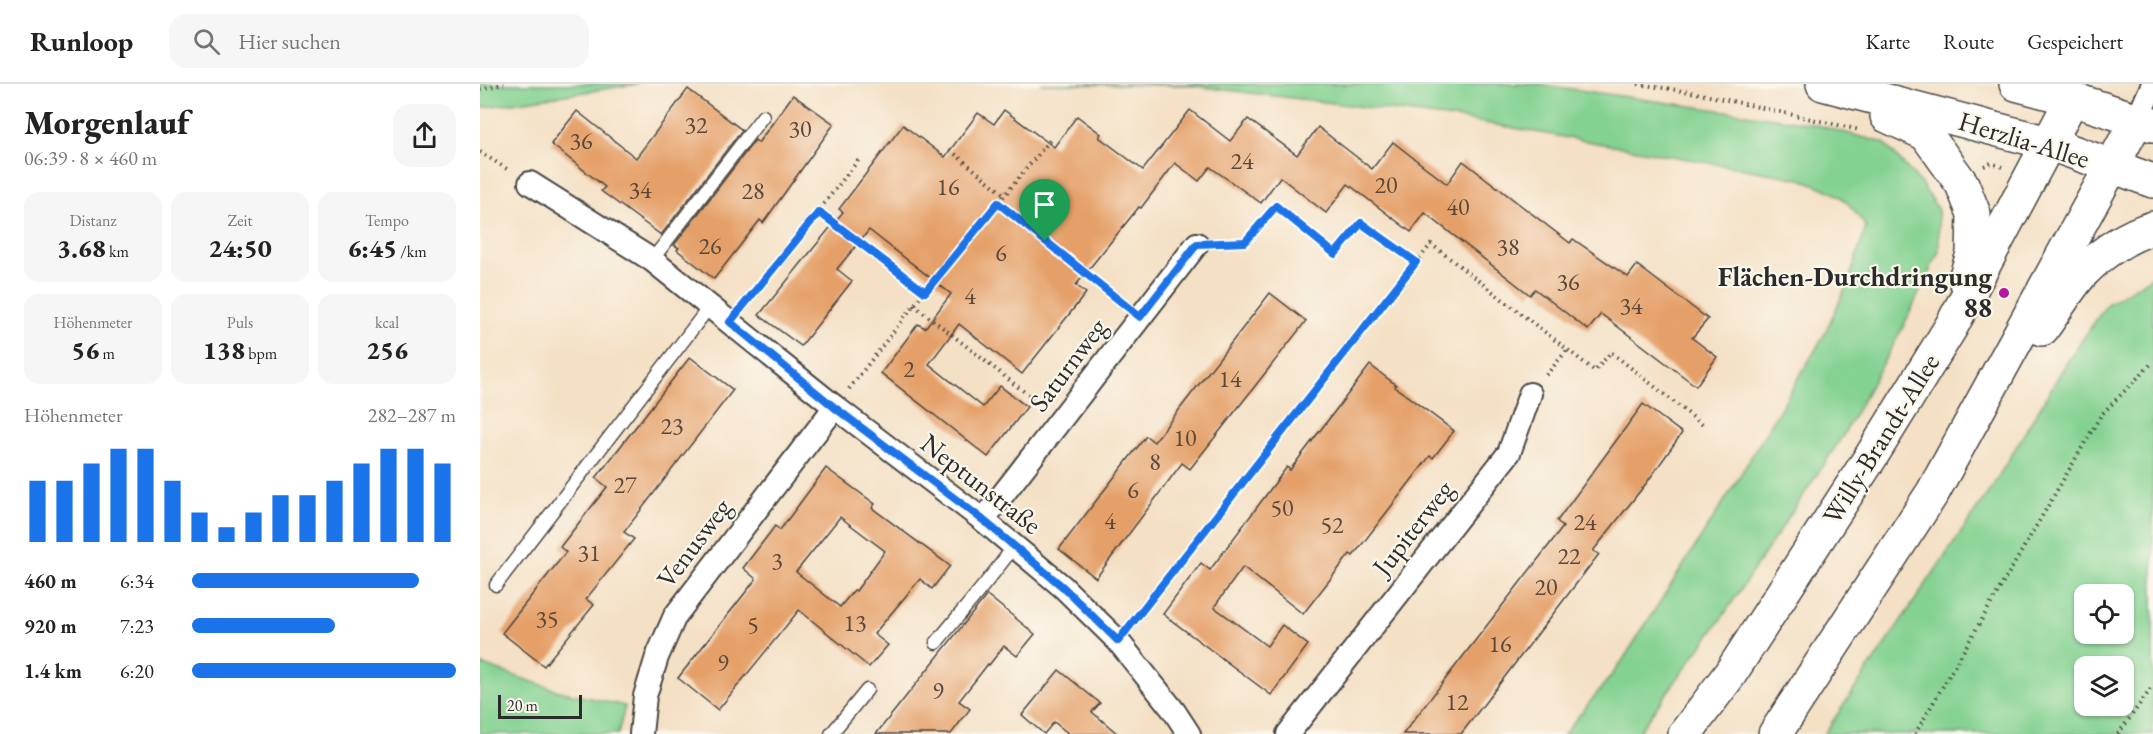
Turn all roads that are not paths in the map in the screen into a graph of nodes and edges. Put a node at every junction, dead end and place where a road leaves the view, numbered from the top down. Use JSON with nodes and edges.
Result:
{"nodes":[{"id":1,"x":1822,"y":84,"type":"edge"},
{"id":2,"x":2016,"y":84,"type":"edge"},
{"id":3,"x":2153,"y":84,"type":"edge"},
{"id":4,"x":2078,"y":92,"type":"edge"},
{"id":5,"x":763,"y":116,"type":"dead end"},
{"id":6,"x":2145,"y":122,"type":"edge"},
{"id":7,"x":2049,"y":143,"type":"junction"},
{"id":8,"x":2111,"y":166,"type":"junction"},
{"id":9,"x":2153,"y":182,"type":"edge"},
{"id":10,"x":530,"y":183,"type":"road end"},
{"id":11,"x":2153,"y":228,"type":"edge"},
{"id":12,"x":1197,"y":244,"type":"road end"},
{"id":13,"x":652,"y":260,"type":"junction"},
{"id":14,"x":710,"y":306,"type":"junction"},
{"id":15,"x":1950,"y":327,"type":"junction"},
{"id":16,"x":1530,"y":394,"type":"road end"},
{"id":17,"x":834,"y":407,"type":"junction"},
{"id":18,"x":1953,"y":456,"type":"junction"},
{"id":19,"x":983,"y":520,"type":"junction"},
{"id":20,"x":1014,"y":546,"type":"junction"},
{"id":21,"x":496,"y":585,"type":"dead end"},
{"id":22,"x":936,"y":643,"type":"dead end"},
{"id":23,"x":867,"y":690,"type":"dead end"},
{"id":24,"x":641,"y":734,"type":"edge"},
{"id":25,"x":831,"y":734,"type":"edge"},
{"id":26,"x":1189,"y":734,"type":"edge"},
{"id":27,"x":1288,"y":734,"type":"edge"},
{"id":28,"x":1685,"y":734,"type":"edge"},
{"id":29,"x":1775,"y":734,"type":"edge"}],
"edges":[{"from":1,"to":7,"type":"main road","name":"Herzlia-Allee"},
{"from":1,"to":15,"type":"main road"},
{"from":2,"to":4,"type":"main road","name":"Herzlia-Allee"},
{"from":3,"to":6,"type":"street"},
{"from":4,"to":6,"type":"main road","name":"Herzlia-Allee"},
{"from":4,"to":7,"type":"main road","name":"Willy-Brandt-Allee"},
{"from":5,"to":13,"type":"lane"},
{"from":6,"to":8,"type":"main road"},
{"from":7,"to":8,"type":"main road","name":"Herzlia-Allee"},
{"from":7,"to":15,"type":"main road","name":"Willy-Brandt-Allee"},
{"from":8,"to":9,"type":"main road","name":"Herzlia-Allee"},
{"from":8,"to":18,"type":"main road"},
{"from":10,"to":13,"type":"street","name":"Neptunstraße"},
{"from":11,"to":18,"type":"main road"},
{"from":12,"to":19,"type":"street","name":"Saturnweg"},
{"from":13,"to":14,"type":"street","name":"Neptunstraße"},
{"from":14,"to":17,"type":"street","name":"Neptunstraße"},
{"from":14,"to":21,"type":"lane"},
{"from":15,"to":28,"type":"main road","name":"Willy-Brandt-Allee"},
{"from":16,"to":27,"type":"street","name":"Jupiterweg"},
{"from":17,"to":19,"type":"street","name":"Neptunstraße"},
{"from":17,"to":24,"type":"street","name":"Venusweg"},
{"from":18,"to":29,"type":"main road"},
{"from":19,"to":20,"type":"street","name":"Neptunstraße"},
{"from":20,"to":22,"type":"lane"},
{"from":20,"to":26,"type":"street","name":"Neptunstraße"},
{"from":23,"to":25,"type":"lane"}]}
